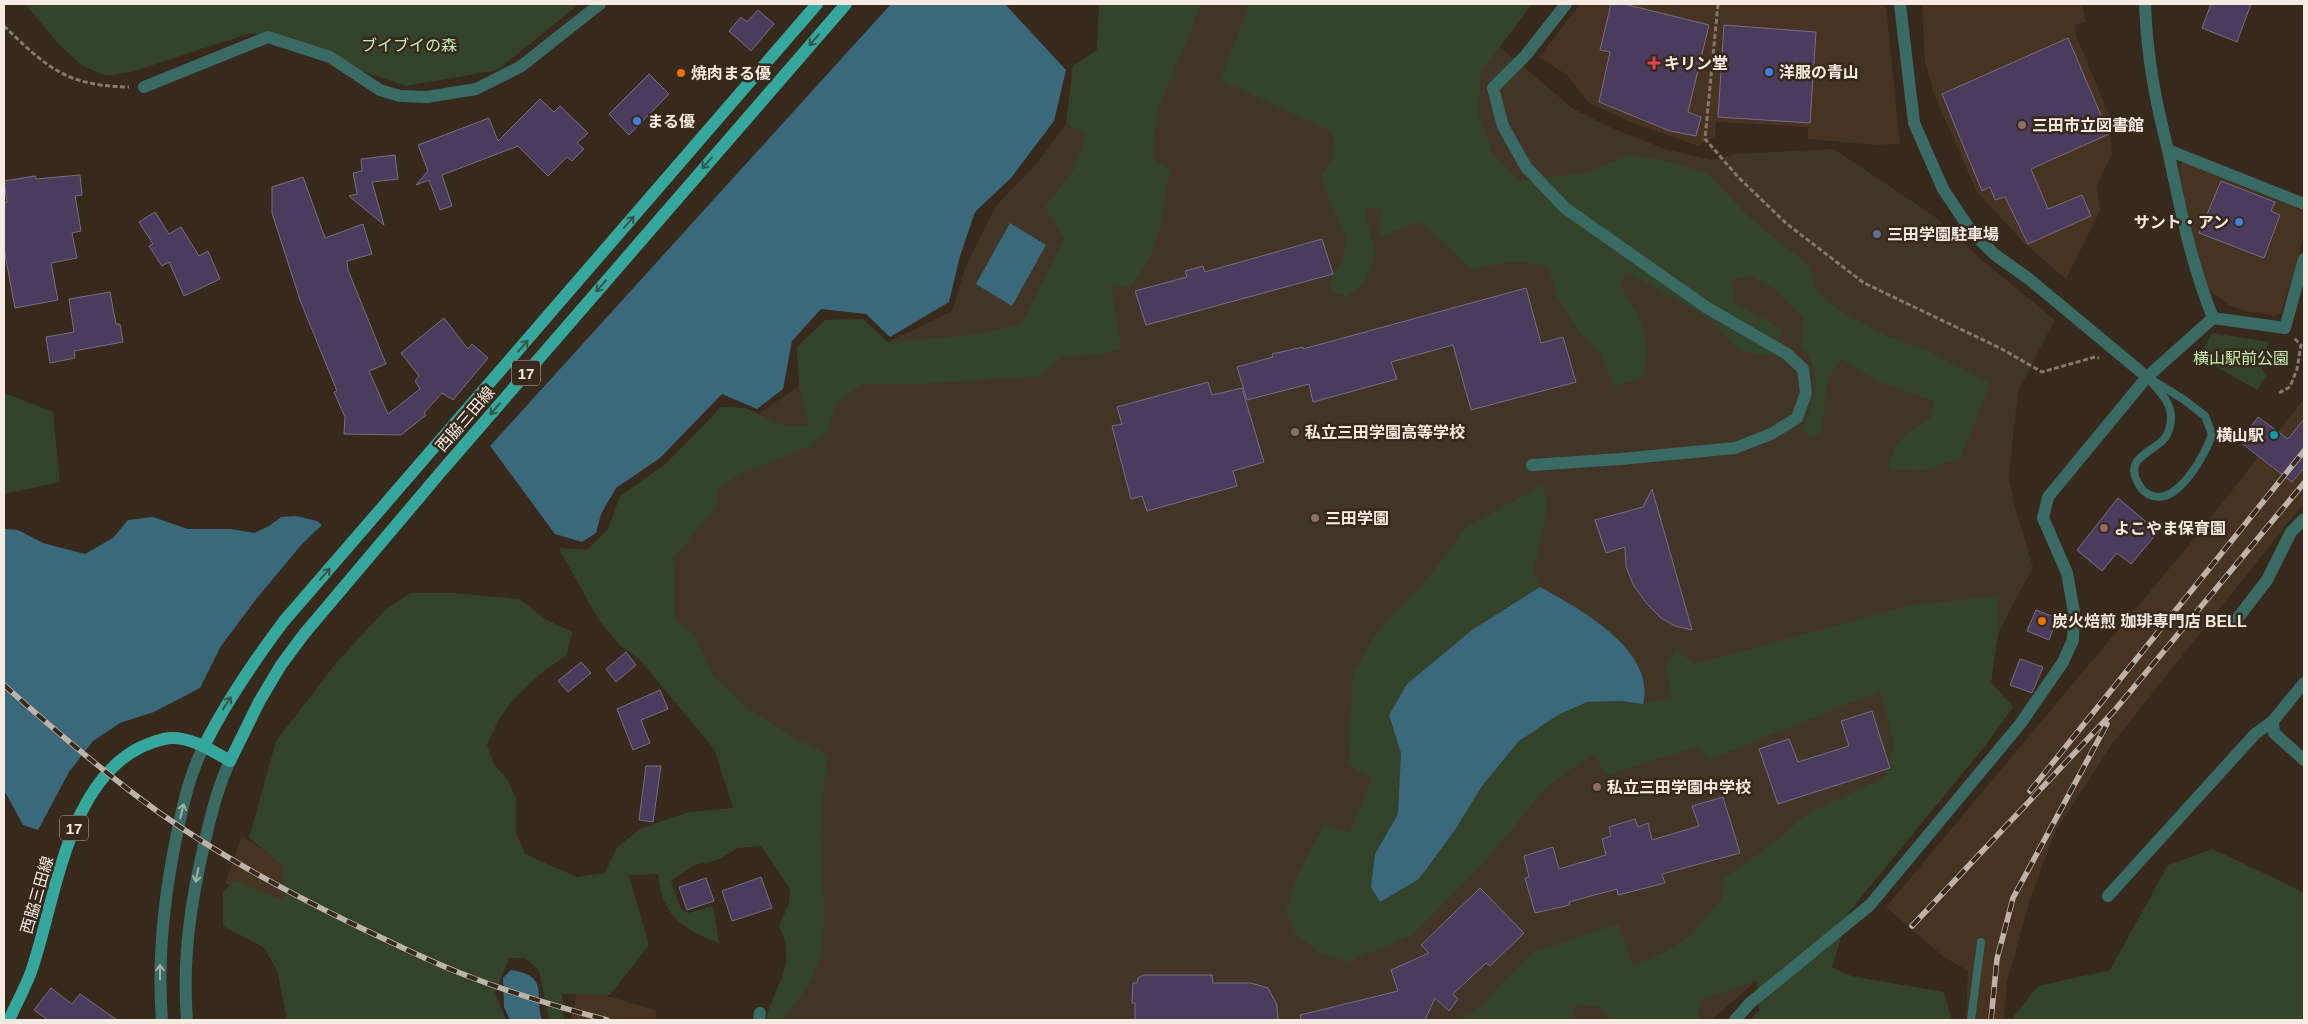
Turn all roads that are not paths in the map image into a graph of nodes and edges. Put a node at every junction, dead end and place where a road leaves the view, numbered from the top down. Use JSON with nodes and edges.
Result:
{"nodes":[{"id":1,"x":600,"y":4,"type":"edge"},
{"id":2,"x":817,"y":4,"type":"edge"},
{"id":3,"x":846,"y":4,"type":"edge"},
{"id":4,"x":1566,"y":4,"type":"edge"},
{"id":5,"x":1900,"y":4,"type":"edge"},
{"id":6,"x":2145,"y":4,"type":"edge"},
{"id":7,"x":144,"y":87,"type":"road end"},
{"id":8,"x":2168,"y":150,"type":"junction"},
{"id":9,"x":2304,"y":204,"type":"edge"},
{"id":10,"x":2304,"y":259,"type":"edge"},
{"id":11,"x":2213,"y":318,"type":"junction"},
{"id":12,"x":2147,"y":377,"type":"junction"},
{"id":13,"x":1532,"y":465,"type":"dead end"},
{"id":14,"x":2304,"y":519,"type":"edge"},
{"id":15,"x":2237,"y":619,"type":"dead end"},
{"id":16,"x":2304,"y":683,"type":"edge"},
{"id":17,"x":2273,"y":721,"type":"junction"},
{"id":18,"x":204,"y":746,"type":"junction"},
{"id":19,"x":2304,"y":760,"type":"edge"},
{"id":20,"x":230,"y":761,"type":"junction"},
{"id":21,"x":2108,"y":896,"type":"dead end"},
{"id":22,"x":1981,"y":942,"type":"dead end"},
{"id":23,"x":9,"y":1020,"type":"edge"},
{"id":24,"x":162,"y":1020,"type":"edge"},
{"id":25,"x":187,"y":1020,"type":"edge"},
{"id":26,"x":1735,"y":1020,"type":"edge"},
{"id":27,"x":1971,"y":1020,"type":"edge"}],
"edges":[{"from":1,"to":7,"type":"street"},
{"from":18,"to":2,"type":"main road","name":"西脇三田線","number":"17","one_way":true},
{"from":3,"to":20,"type":"main road","name":"西脇三田線","number":"17","one_way":true},
{"from":4,"to":13,"type":"street"},
{"from":5,"to":12,"type":"street"},
{"from":6,"to":8,"type":"street"},
{"from":8,"to":9,"type":"street"},
{"from":8,"to":11,"type":"street"},
{"from":10,"to":11,"type":"street"},
{"from":11,"to":12,"type":"street"},
{"from":12,"to":12,"type":"lane"},
{"from":12,"to":26,"type":"street"},
{"from":14,"to":15,"type":"street"},
{"from":16,"to":17,"type":"street"},
{"from":17,"to":19,"type":"street"},
{"from":17,"to":21,"type":"street"},
{"from":18,"to":20,"type":"main road","name":"西脇三田線","number":"17"},
{"from":18,"to":23,"type":"main road","name":"西脇三田線","number":"17"},
{"from":24,"to":18,"type":"street","one_way":true},
{"from":20,"to":25,"type":"street","one_way":true},
{"from":22,"to":27,"type":"lane"}]}
